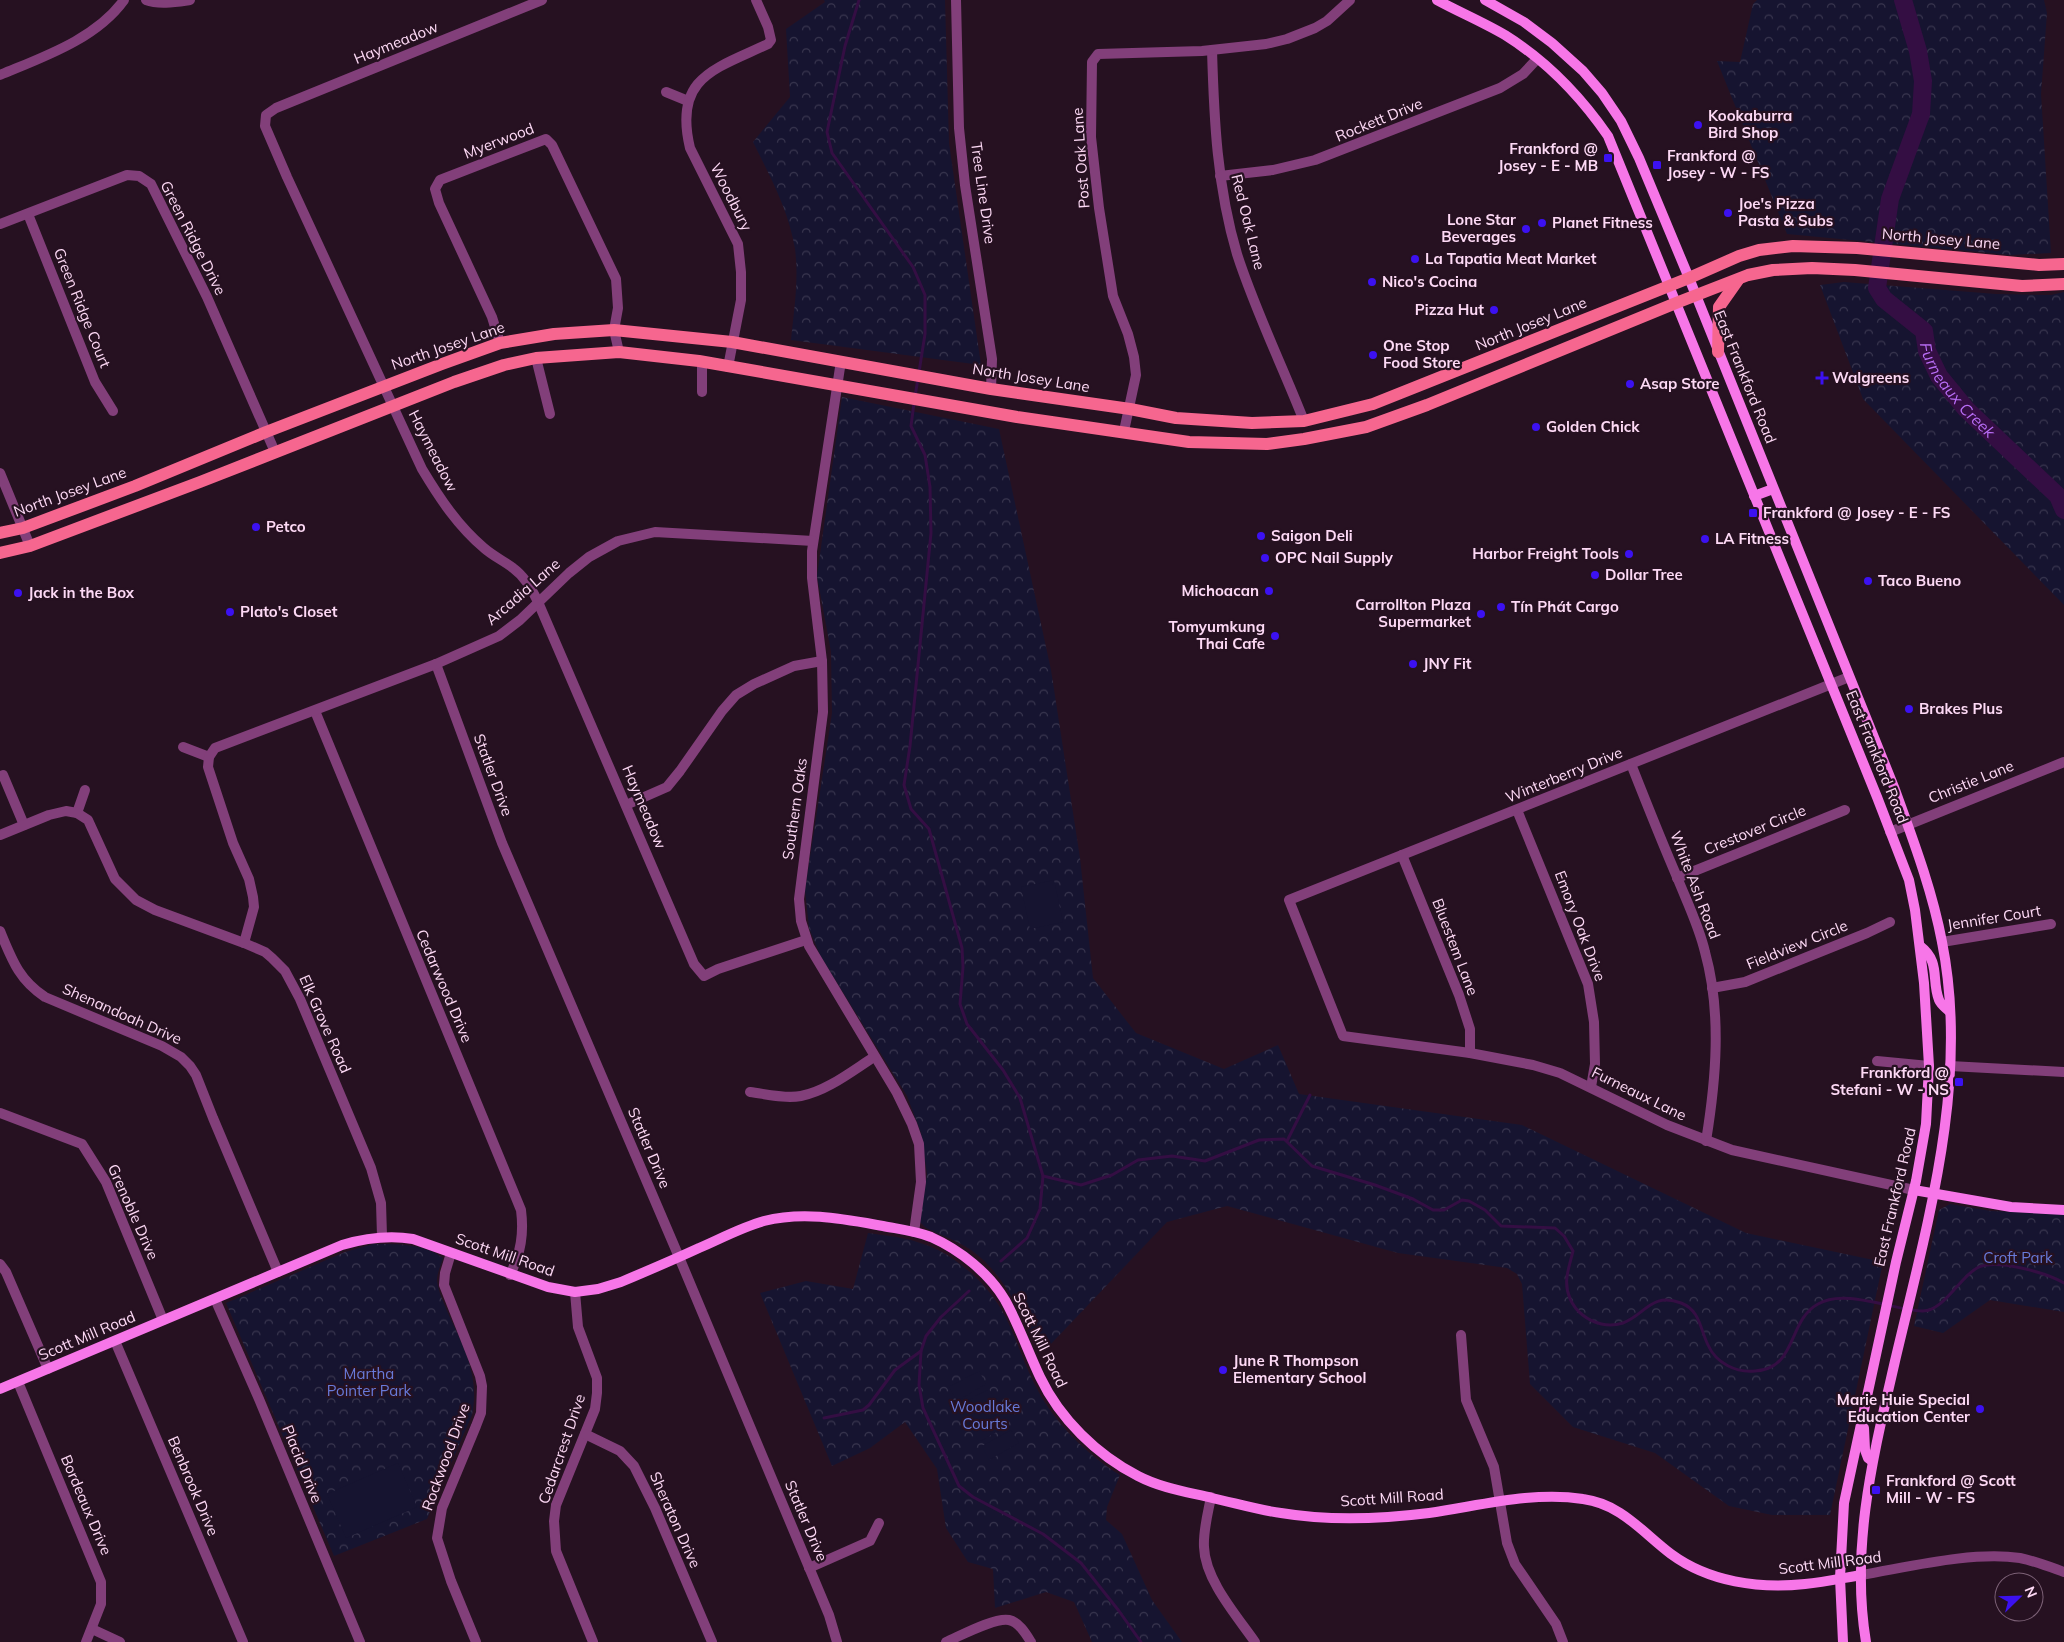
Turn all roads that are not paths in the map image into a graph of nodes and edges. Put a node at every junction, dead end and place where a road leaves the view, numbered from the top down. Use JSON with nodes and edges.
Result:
{"nodes":[{"id":1,"x":124,"y":0,"type":"edge"},
{"id":2,"x":146,"y":0,"type":"edge"},
{"id":3,"x":190,"y":0,"type":"edge"},
{"id":4,"x":542,"y":0,"type":"edge"},
{"id":5,"x":756,"y":0,"type":"edge"},
{"id":6,"x":956,"y":0,"type":"edge"},
{"id":7,"x":1350,"y":0,"type":"edge"},
{"id":8,"x":1437,"y":0,"type":"edge"},
{"id":9,"x":1485,"y":0,"type":"edge"},
{"id":10,"x":1212,"y":50,"type":"junction"},
{"id":11,"x":1537,"y":59,"type":"junction"},
{"id":12,"x":0,"y":75,"type":"edge"},
{"id":13,"x":666,"y":92,"type":"dead end"},
{"id":14,"x":688,"y":101,"type":"junction"},
{"id":15,"x":1616,"y":114,"type":"junction"},
{"id":16,"x":1599,"y":123,"type":"junction"},
{"id":17,"x":1220,"y":176,"type":"junction"},
{"id":18,"x":28,"y":214,"type":"junction"},
{"id":19,"x":0,"y":224,"type":"edge"},
{"id":20,"x":2064,"y":264,"type":"edge"},
{"id":21,"x":1689,"y":278,"type":"junction"},
{"id":22,"x":1739,"y":279,"type":"junction"},
{"id":23,"x":2064,"y":284,"type":"edge"},
{"id":24,"x":1669,"y":285,"type":"junction"},
{"id":25,"x":1696,"y":296,"type":"junction"},
{"id":26,"x":1676,"y":303,"type":"junction"},
{"id":27,"x":614,"y":330,"type":"junction"},
{"id":28,"x":732,"y":342,"type":"junction"},
{"id":29,"x":500,"y":343,"type":"junction"},
{"id":30,"x":619,"y":352,"type":"junction"},
{"id":31,"x":1718,"y":352,"type":"junction"},
{"id":32,"x":536,"y":358,"type":"junction"},
{"id":33,"x":841,"y":361,"type":"junction"},
{"id":34,"x":702,"y":362,"type":"junction"},
{"id":35,"x":728,"y":366,"type":"junction"},
{"id":36,"x":837,"y":385,"type":"junction"},
{"id":37,"x":383,"y":386,"type":"junction"},
{"id":38,"x":990,"y":388,"type":"junction"},
{"id":39,"x":1416,"y":388,"type":"junction"},
{"id":40,"x":702,"y":392,"type":"dead end"},
{"id":41,"x":1427,"y":405,"type":"junction"},
{"id":42,"x":394,"y":406,"type":"junction"},
{"id":43,"x":1130,"y":409,"type":"junction"},
{"id":44,"x":113,"y":412,"type":"dead end"},
{"id":45,"x":550,"y":414,"type":"dead end"},
{"id":46,"x":1304,"y":420,"type":"junction"},
{"id":47,"x":266,"y":432,"type":"junction"},
{"id":48,"x":1124,"y":432,"type":"junction"},
{"id":49,"x":275,"y":452,"type":"junction"},
{"id":50,"x":0,"y":473,"type":"edge"},
{"id":51,"x":1773,"y":489,"type":"junction"},
{"id":52,"x":1754,"y":496,"type":"junction"},
{"id":53,"x":23,"y":528,"type":"junction"},
{"id":54,"x":0,"y":533,"type":"edge"},
{"id":55,"x":813,"y":541,"type":"junction"},
{"id":56,"x":30,"y":546,"type":"junction"},
{"id":57,"x":0,"y":553,"type":"edge"},
{"id":58,"x":538,"y":602,"type":"junction"},
{"id":59,"x":822,"y":661,"type":"junction"},
{"id":60,"x":436,"y":664,"type":"junction"},
{"id":61,"x":1849,"y":677,"type":"junction"},
{"id":62,"x":1831,"y":684,"type":"junction"},
{"id":63,"x":315,"y":711,"type":"junction"},
{"id":64,"x":183,"y":747,"type":"dead end"},
{"id":65,"x":209,"y":757,"type":"junction"},
{"id":66,"x":2064,"y":762,"type":"edge"},
{"id":67,"x":1631,"y":764,"type":"junction"},
{"id":68,"x":3,"y":775,"type":"dead end"},
{"id":69,"x":85,"y":790,"type":"dead end"},
{"id":70,"x":626,"y":804,"type":"junction"},
{"id":71,"x":1518,"y":810,"type":"junction"},
{"id":72,"x":1845,"y":810,"type":"dead end"},
{"id":73,"x":77,"y":813,"type":"junction"},
{"id":74,"x":1907,"y":824,"type":"junction"},
{"id":75,"x":24,"y":825,"type":"junction"},
{"id":76,"x":1890,"y":832,"type":"junction"},
{"id":77,"x":0,"y":835,"type":"edge"},
{"id":78,"x":1402,"y":854,"type":"junction"},
{"id":79,"x":1677,"y":878,"type":"junction"},
{"id":80,"x":1289,"y":900,"type":"joint"},
{"id":81,"x":1890,"y":922,"type":"dead end"},
{"id":82,"x":2051,"y":924,"type":"dead end"},
{"id":83,"x":0,"y":931,"type":"edge"},
{"id":84,"x":806,"y":940,"type":"junction"},
{"id":85,"x":1942,"y":942,"type":"junction"},
{"id":86,"x":244,"y":943,"type":"junction"},
{"id":87,"x":1920,"y":946,"type":"junction"},
{"id":88,"x":1712,"y":988,"type":"junction"},
{"id":89,"x":1950,"y":1012,"type":"junction"},
{"id":90,"x":1470,"y":1053,"type":"junction"},
{"id":91,"x":874,"y":1057,"type":"junction"},
{"id":92,"x":1877,"y":1061,"type":"dead end"},
{"id":93,"x":1929,"y":1066,"type":"junction"},
{"id":94,"x":1950,"y":1066,"type":"junction"},
{"id":95,"x":2064,"y":1072,"type":"edge"},
{"id":96,"x":1591,"y":1087,"type":"junction"},
{"id":97,"x":750,"y":1092,"type":"dead end"},
{"id":98,"x":0,"y":1113,"type":"edge"},
{"id":99,"x":1706,"y":1141,"type":"junction"},
{"id":100,"x":1914,"y":1190,"type":"junction"},
{"id":101,"x":1933,"y":1194,"type":"junction"},
{"id":102,"x":2064,"y":1210,"type":"edge"},
{"id":103,"x":914,"y":1232,"type":"junction"},
{"id":104,"x":382,"y":1236,"type":"junction"},
{"id":105,"x":451,"y":1252,"type":"junction"},
{"id":106,"x":679,"y":1257,"type":"junction"},
{"id":107,"x":0,"y":1264,"type":"edge"},
{"id":108,"x":278,"y":1272,"type":"junction"},
{"id":109,"x":510,"y":1275,"type":"junction"},
{"id":110,"x":575,"y":1292,"type":"junction"},
{"id":111,"x":215,"y":1299,"type":"junction"},
{"id":112,"x":163,"y":1320,"type":"junction"},
{"id":113,"x":1461,"y":1335,"type":"dead end"},
{"id":114,"x":115,"y":1341,"type":"junction"},
{"id":115,"x":48,"y":1369,"type":"junction"},
{"id":116,"x":18,"y":1382,"type":"junction"},
{"id":117,"x":0,"y":1389,"type":"edge"},
{"id":118,"x":1864,"y":1412,"type":"junction"},
{"id":119,"x":585,"y":1434,"type":"junction"},
{"id":120,"x":1872,"y":1461,"type":"junction"},
{"id":121,"x":1211,"y":1497,"type":"junction"},
{"id":122,"x":1499,"y":1502,"type":"junction"},
{"id":123,"x":879,"y":1523,"type":"dead end"},
{"id":124,"x":809,"y":1568,"type":"junction"},
{"id":125,"x":2064,"y":1572,"type":"edge"},
{"id":126,"x":1861,"y":1575,"type":"junction"},
{"id":127,"x":1840,"y":1578,"type":"junction"},
{"id":128,"x":92,"y":1629,"type":"junction"},
{"id":129,"x":86,"y":1642,"type":"edge"},
{"id":130,"x":120,"y":1642,"type":"edge"},
{"id":131,"x":243,"y":1642,"type":"edge"},
{"id":132,"x":360,"y":1642,"type":"edge"},
{"id":133,"x":476,"y":1642,"type":"edge"},
{"id":134,"x":593,"y":1642,"type":"edge"},
{"id":135,"x":712,"y":1642,"type":"edge"},
{"id":136,"x":837,"y":1642,"type":"edge"},
{"id":137,"x":946,"y":1642,"type":"edge"},
{"id":138,"x":1031,"y":1642,"type":"edge"},
{"id":139,"x":1255,"y":1642,"type":"edge"},
{"id":140,"x":1564,"y":1642,"type":"edge"},
{"id":141,"x":1844,"y":1642,"type":"edge"},
{"id":142,"x":1866,"y":1642,"type":"edge"}],
"edges":[{"from":1,"to":12,"type":"street"},
{"from":2,"to":3,"type":"street"},
{"from":4,"to":37,"type":"street","name":"Haymeadow"},
{"from":5,"to":14,"type":"street","name":"Woodbury"},
{"from":6,"to":38,"type":"street","name":"Tree Line Drive"},
{"from":7,"to":10,"type":"street","name":"Post Oak Lane"},
{"from":8,"to":11,"type":"main road","name":"East Frankford Road"},
{"from":9,"to":15,"type":"main road","name":"East Frankford Road"},
{"from":10,"to":17,"type":"street","name":"Red Oak Lane"},
{"from":10,"to":43,"type":"street","name":"Post Oak Lane"},
{"from":11,"to":16,"type":"main road","name":"East Frankford Road"},
{"from":11,"to":17,"type":"street","name":"Rockett Drive"},
{"from":13,"to":14,"type":"street"},
{"from":14,"to":28,"type":"street","name":"Woodbury"},
{"from":15,"to":16,"type":"main road"},
{"from":15,"to":21,"type":"main road","name":"East Frankford Road"},
{"from":16,"to":24,"type":"main road","name":"East Frankford Road"},
{"from":17,"to":46,"type":"street","name":"Red Oak Lane"},
{"from":18,"to":19,"type":"street","name":"Green Ridge Drive"},
{"from":18,"to":44,"type":"street","name":"Green Ridge Court"},
{"from":18,"to":47,"type":"street","name":"Green Ridge Drive"},
{"from":20,"to":21,"type":"main road","name":"North Josey Lane"},
{"from":21,"to":24,"type":"main road","name":"North Josey Lane"},
{"from":21,"to":25,"type":"main road","name":"East Frankford Road"},
{"from":22,"to":23,"type":"main road"},
{"from":22,"to":25,"type":"main road"},
{"from":22,"to":31,"type":"main road"},
{"from":24,"to":26,"type":"main road","name":"East Frankford Road"},
{"from":24,"to":39,"type":"main road","name":"North Josey Lane"},
{"from":25,"to":26,"type":"main road"},
{"from":25,"to":31,"type":"main road","name":"East Frankford Road"},
{"from":26,"to":41,"type":"main road"},
{"from":26,"to":52,"type":"main road","name":"East Frankford Road"},
{"from":27,"to":28,"type":"main road","name":"North Josey Lane"},
{"from":27,"to":29,"type":"main road","name":"North Josey Lane"},
{"from":27,"to":29,"type":"street","name":"Myerwood"},
{"from":27,"to":30,"type":"street","name":"Myerwood"},
{"from":28,"to":33,"type":"main road","name":"North Josey Lane"},
{"from":28,"to":35,"type":"street","name":"Woodbury"},
{"from":29,"to":37,"type":"main road","name":"North Josey Lane"},
{"from":30,"to":32,"type":"main road"},
{"from":30,"to":34,"type":"main road"},
{"from":31,"to":51,"type":"main road","name":"East Frankford Road"},
{"from":32,"to":42,"type":"main road"},
{"from":32,"to":45,"type":"street"},
{"from":33,"to":36,"type":"street","name":"Southern Oaks"},
{"from":33,"to":38,"type":"main road","name":"North Josey Lane"},
{"from":34,"to":35,"type":"main road"},
{"from":34,"to":40,"type":"street"},
{"from":35,"to":36,"type":"main road"},
{"from":36,"to":48,"type":"main road"},
{"from":36,"to":55,"type":"street","name":"Southern Oaks"},
{"from":37,"to":42,"type":"street","name":"Haymeadow"},
{"from":37,"to":47,"type":"main road","name":"North Josey Lane"},
{"from":38,"to":43,"type":"main road","name":"North Josey Lane"},
{"from":39,"to":41,"type":"main road"},
{"from":39,"to":46,"type":"main road","name":"North Josey Lane"},
{"from":41,"to":48,"type":"main road"},
{"from":42,"to":49,"type":"main road"},
{"from":42,"to":58,"type":"street","name":"Haymeadow"},
{"from":43,"to":46,"type":"main road","name":"North Josey Lane"},
{"from":43,"to":48,"type":"street","name":"Post Oak Lane"},
{"from":47,"to":49,"type":"street","name":"Green Ridge Drive"},
{"from":47,"to":53,"type":"main road","name":"North Josey Lane"},
{"from":49,"to":56,"type":"main road"},
{"from":50,"to":53,"type":"street"},
{"from":51,"to":52,"type":"main road"},
{"from":51,"to":61,"type":"main road","name":"East Frankford Road"},
{"from":52,"to":62,"type":"main road","name":"East Frankford Road"},
{"from":53,"to":54,"type":"main road","name":"North Josey Lane"},
{"from":53,"to":56,"type":"street"},
{"from":55,"to":58,"type":"street","name":"Arcadia Lane"},
{"from":55,"to":59,"type":"street","name":"Southern Oaks"},
{"from":56,"to":57,"type":"main road"},
{"from":58,"to":60,"type":"street","name":"Arcadia Lane"},
{"from":58,"to":70,"type":"street","name":"Haymeadow"},
{"from":59,"to":70,"type":"street"},
{"from":59,"to":84,"type":"street","name":"Southern Oaks"},
{"from":60,"to":63,"type":"street","name":"Arcadia Lane"},
{"from":60,"to":106,"type":"street","name":"Statler Drive"},
{"from":61,"to":62,"type":"street","name":"Winterberry Drive"},
{"from":61,"to":74,"type":"main road","name":"East Frankford Road"},
{"from":62,"to":67,"type":"street","name":"Winterberry Drive"},
{"from":62,"to":76,"type":"main road","name":"East Frankford Road"},
{"from":63,"to":65,"type":"street","name":"Arcadia Lane"},
{"from":63,"to":109,"type":"street","name":"Cedarwood Drive"},
{"from":64,"to":65,"type":"street"},
{"from":65,"to":86,"type":"street"},
{"from":66,"to":74,"type":"street","name":"Christie Lane"},
{"from":67,"to":71,"type":"street","name":"Winterberry Drive"},
{"from":67,"to":79,"type":"street","name":"White Ash Road"},
{"from":68,"to":75,"type":"street"},
{"from":69,"to":73,"type":"street"},
{"from":70,"to":84,"type":"street","name":"Haymeadow"},
{"from":71,"to":78,"type":"street","name":"Winterberry Drive"},
{"from":71,"to":96,"type":"street","name":"Emory Oak Drive"},
{"from":72,"to":79,"type":"street","name":"Crestover Circle"},
{"from":73,"to":75,"type":"street"},
{"from":73,"to":86,"type":"street","name":"Elk Grove Road"},
{"from":74,"to":76,"type":"street","name":"Christie Lane"},
{"from":74,"to":85,"type":"main road","name":"East Frankford Road"},
{"from":75,"to":77,"type":"street"},
{"from":76,"to":87,"type":"main road","name":"East Frankford Road"},
{"from":78,"to":80,"type":"street","name":"Winterberry Drive"},
{"from":78,"to":90,"type":"street","name":"Bluestem Lane"},
{"from":79,"to":88,"type":"street","name":"White Ash Road"},
{"from":80,"to":90,"type":"street","name":"Furneaux Lane"},
{"from":81,"to":88,"type":"street","name":"Fieldview Circle"},
{"from":82,"to":85,"type":"street","name":"Jennifer Court"},
{"from":83,"to":108,"type":"street","name":"Shenandoah Drive"},
{"from":84,"to":91,"type":"street","name":"Southern Oaks"},
{"from":85,"to":89,"type":"main road","name":"East Frankford Road"},
{"from":86,"to":104,"type":"street","name":"Elk Grove Road"},
{"from":87,"to":89,"type":"main road"},
{"from":87,"to":93,"type":"main road","name":"East Frankford Road"},
{"from":88,"to":99,"type":"street","name":"White Ash Road"},
{"from":89,"to":94,"type":"main road","name":"East Frankford Road"},
{"from":90,"to":96,"type":"street","name":"Furneaux Lane"},
{"from":91,"to":97,"type":"street"},
{"from":91,"to":103,"type":"street","name":"Southern Oaks"},
{"from":92,"to":93,"type":"street"},
{"from":93,"to":100,"type":"main road","name":"East Frankford Road"},
{"from":94,"to":95,"type":"street"},
{"from":94,"to":101,"type":"main road","name":"East Frankford Road"},
{"from":96,"to":99,"type":"street","name":"Furneaux Lane"},
{"from":98,"to":112,"type":"street","name":"Grenoble Drive"},
{"from":99,"to":100,"type":"street","name":"Furneaux Lane"},
{"from":100,"to":101,"type":"main road","name":"Furneaux Lane"},
{"from":100,"to":118,"type":"main road","name":"East Frankford Road"},
{"from":101,"to":102,"type":"main road","name":"Furneaux Lane"},
{"from":101,"to":120,"type":"main road","name":"East Frankford Road"},
{"from":103,"to":106,"type":"main road","name":"Scott Mill Road"},
{"from":103,"to":121,"type":"main road","name":"Scott Mill Road"},
{"from":104,"to":105,"type":"main road","name":"Scott Mill Road"},
{"from":104,"to":108,"type":"main road","name":"Scott Mill Road"},
{"from":105,"to":109,"type":"main road","name":"Scott Mill Road"},
{"from":105,"to":133,"type":"street","name":"Rockwood Drive"},
{"from":106,"to":110,"type":"main road","name":"Scott Mill Road"},
{"from":106,"to":124,"type":"street","name":"Statler Drive"},
{"from":107,"to":115,"type":"street"},
{"from":108,"to":111,"type":"main road","name":"Scott Mill Road"},
{"from":109,"to":110,"type":"main road","name":"Scott Mill Road"},
{"from":110,"to":119,"type":"street","name":"Cedarcrest Drive"},
{"from":111,"to":112,"type":"main road","name":"Scott Mill Road"},
{"from":111,"to":132,"type":"street","name":"Placid Drive"},
{"from":112,"to":114,"type":"main road","name":"Scott Mill Road"},
{"from":113,"to":122,"type":"street"},
{"from":114,"to":115,"type":"main road","name":"Scott Mill Road"},
{"from":114,"to":131,"type":"street","name":"Benbrook Drive"},
{"from":115,"to":116,"type":"main road","name":"Scott Mill Road"},
{"from":116,"to":117,"type":"main road","name":"Scott Mill Road"},
{"from":116,"to":128,"type":"street","name":"Bordeaux Drive"},
{"from":118,"to":120,"type":"main road"},
{"from":118,"to":127,"type":"main road","name":"East Frankford Road"},
{"from":119,"to":134,"type":"street","name":"Cedarcrest Drive"},
{"from":119,"to":135,"type":"street","name":"Sheraton Drive"},
{"from":120,"to":126,"type":"main road","name":"East Frankford Road"},
{"from":121,"to":122,"type":"main road","name":"Scott Mill Road"},
{"from":121,"to":139,"type":"street"},
{"from":122,"to":127,"type":"main road","name":"Scott Mill Road"},
{"from":122,"to":140,"type":"street"},
{"from":123,"to":124,"type":"street"},
{"from":124,"to":136,"type":"street","name":"Statler Drive"},
{"from":125,"to":126,"type":"street","name":"Scott Mill Road"},
{"from":126,"to":127,"type":"main road","name":"Scott Mill Road"},
{"from":126,"to":142,"type":"main road","name":"East Frankford Road"},
{"from":127,"to":141,"type":"main road","name":"East Frankford Road"},
{"from":128,"to":129,"type":"street","name":"Bordeaux Drive"},
{"from":128,"to":130,"type":"street"},
{"from":137,"to":138,"type":"street"}]}
